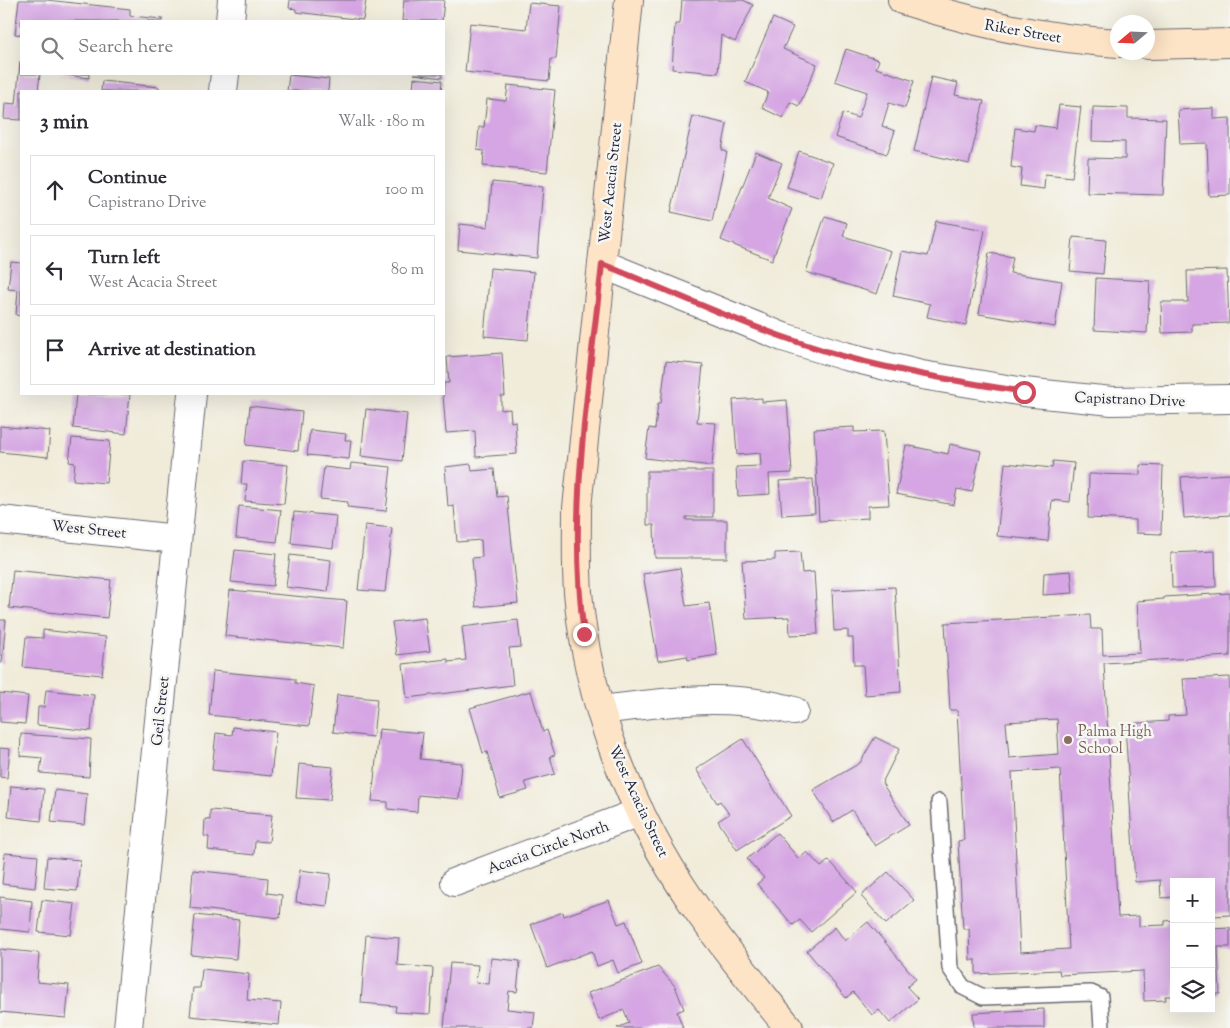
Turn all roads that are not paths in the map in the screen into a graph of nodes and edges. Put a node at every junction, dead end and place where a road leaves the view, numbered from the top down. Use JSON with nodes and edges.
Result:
{"nodes":[{"id":1,"x":232,"y":0,"type":"edge"},
{"id":2,"x":629,"y":0,"type":"edge"},
{"id":3,"x":902,"y":0,"type":"edge"},
{"id":4,"x":230,"y":20,"type":"edge"},
{"id":5,"x":1110,"y":42,"type":"edge"},
{"id":6,"x":1230,"y":44,"type":"edge"},
{"id":7,"x":1155,"y":45,"type":"edge"},
{"id":8,"x":225,"y":75,"type":"edge"},
{"id":9,"x":223,"y":90,"type":"edge"},
{"id":10,"x":602,"y":264,"type":"junction"},
{"id":11,"x":192,"y":395,"type":"edge"},
{"id":12,"x":1230,"y":399,"type":"edge"},
{"id":13,"x":0,"y":520,"type":"edge"},
{"id":14,"x":178,"y":538,"type":"junction"},
{"id":15,"x":601,"y":710,"type":"junction"},
{"id":16,"x":794,"y":711,"type":"dead end"},
{"id":17,"x":939,"y":802,"type":"dead end"},
{"id":18,"x":640,"y":812,"type":"junction"},
{"id":19,"x":456,"y":882,"type":"dead end"},
{"id":20,"x":128,"y":1028,"type":"edge"},
{"id":21,"x":789,"y":1028,"type":"edge"},
{"id":22,"x":1102,"y":1028,"type":"edge"}],
"edges":[{"from":1,"to":4,"type":"street"},
{"from":2,"to":10,"type":"street","name":"West Acacia Street"},
{"from":3,"to":5,"type":"street","name":"Riker Street"},
{"from":6,"to":7,"type":"street"},
{"from":8,"to":9,"type":"street"},
{"from":10,"to":12,"type":"street","name":"Capistrano Drive"},
{"from":10,"to":15,"type":"street","name":"West Acacia Street"},
{"from":11,"to":14,"type":"street","name":"Geil Street"},
{"from":13,"to":14,"type":"street","name":"West Street"},
{"from":14,"to":20,"type":"street","name":"Geil Street"},
{"from":15,"to":16,"type":"street"},
{"from":15,"to":18,"type":"street","name":"West Acacia Street"},
{"from":17,"to":22,"type":"lane"},
{"from":18,"to":19,"type":"street","name":"Acacia Circle North"},
{"from":18,"to":21,"type":"street","name":"West Acacia Street"}]}
